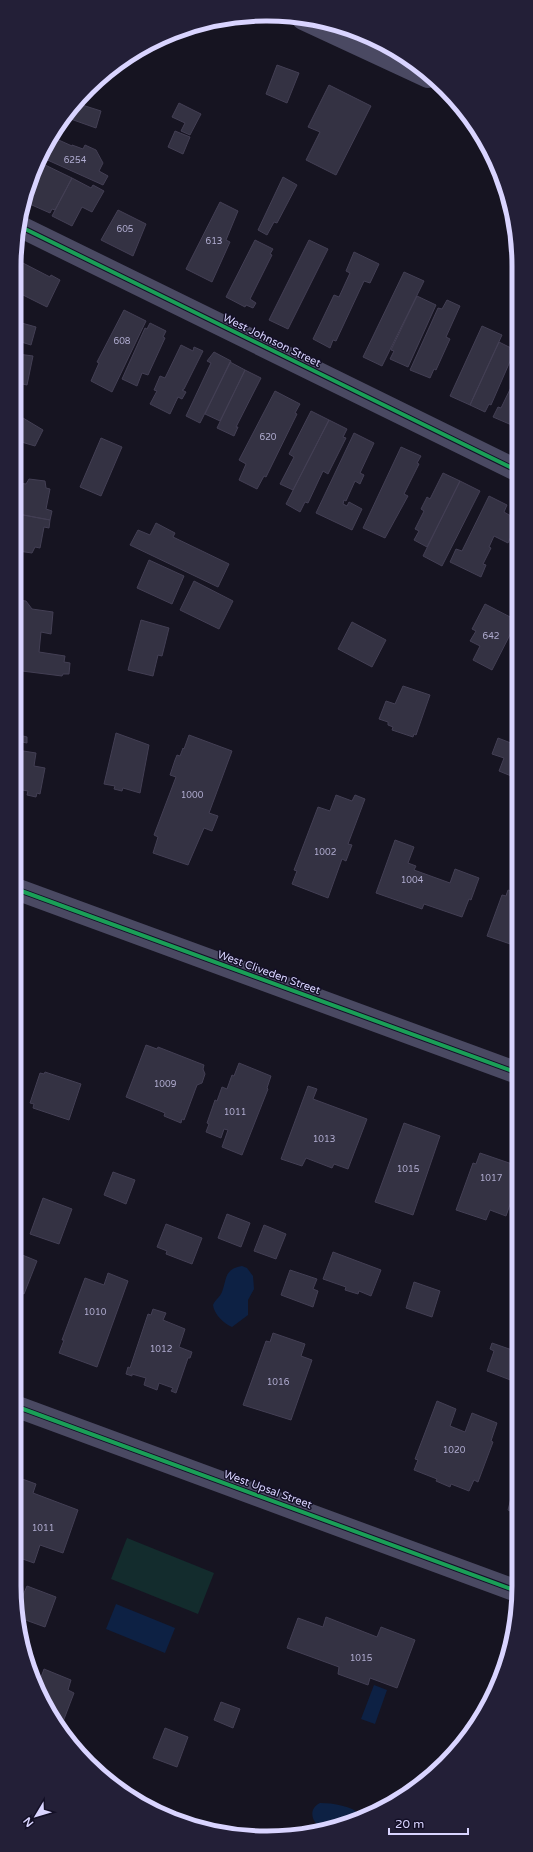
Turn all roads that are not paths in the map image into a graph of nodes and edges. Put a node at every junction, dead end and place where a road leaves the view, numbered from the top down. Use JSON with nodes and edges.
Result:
{"nodes":[{"id":1,"x":321,"y":27,"type":"edge"},
{"id":2,"x":414,"y":71,"type":"edge"},
{"id":3,"x":24,"y":229,"type":"edge"},
{"id":4,"x":512,"y":468,"type":"edge"},
{"id":5,"x":21,"y":891,"type":"edge"},
{"id":6,"x":512,"y":1071,"type":"edge"},
{"id":7,"x":21,"y":1408,"type":"edge"},
{"id":8,"x":512,"y":1589,"type":"edge"}],
"edges":[{"from":1,"to":2,"type":"street"},
{"from":3,"to":4,"type":"street","name":"West Johnson Street"},
{"from":5,"to":6,"type":"street","name":"West Cliveden Street"},
{"from":7,"to":8,"type":"street","name":"West Upsal Street"}]}
